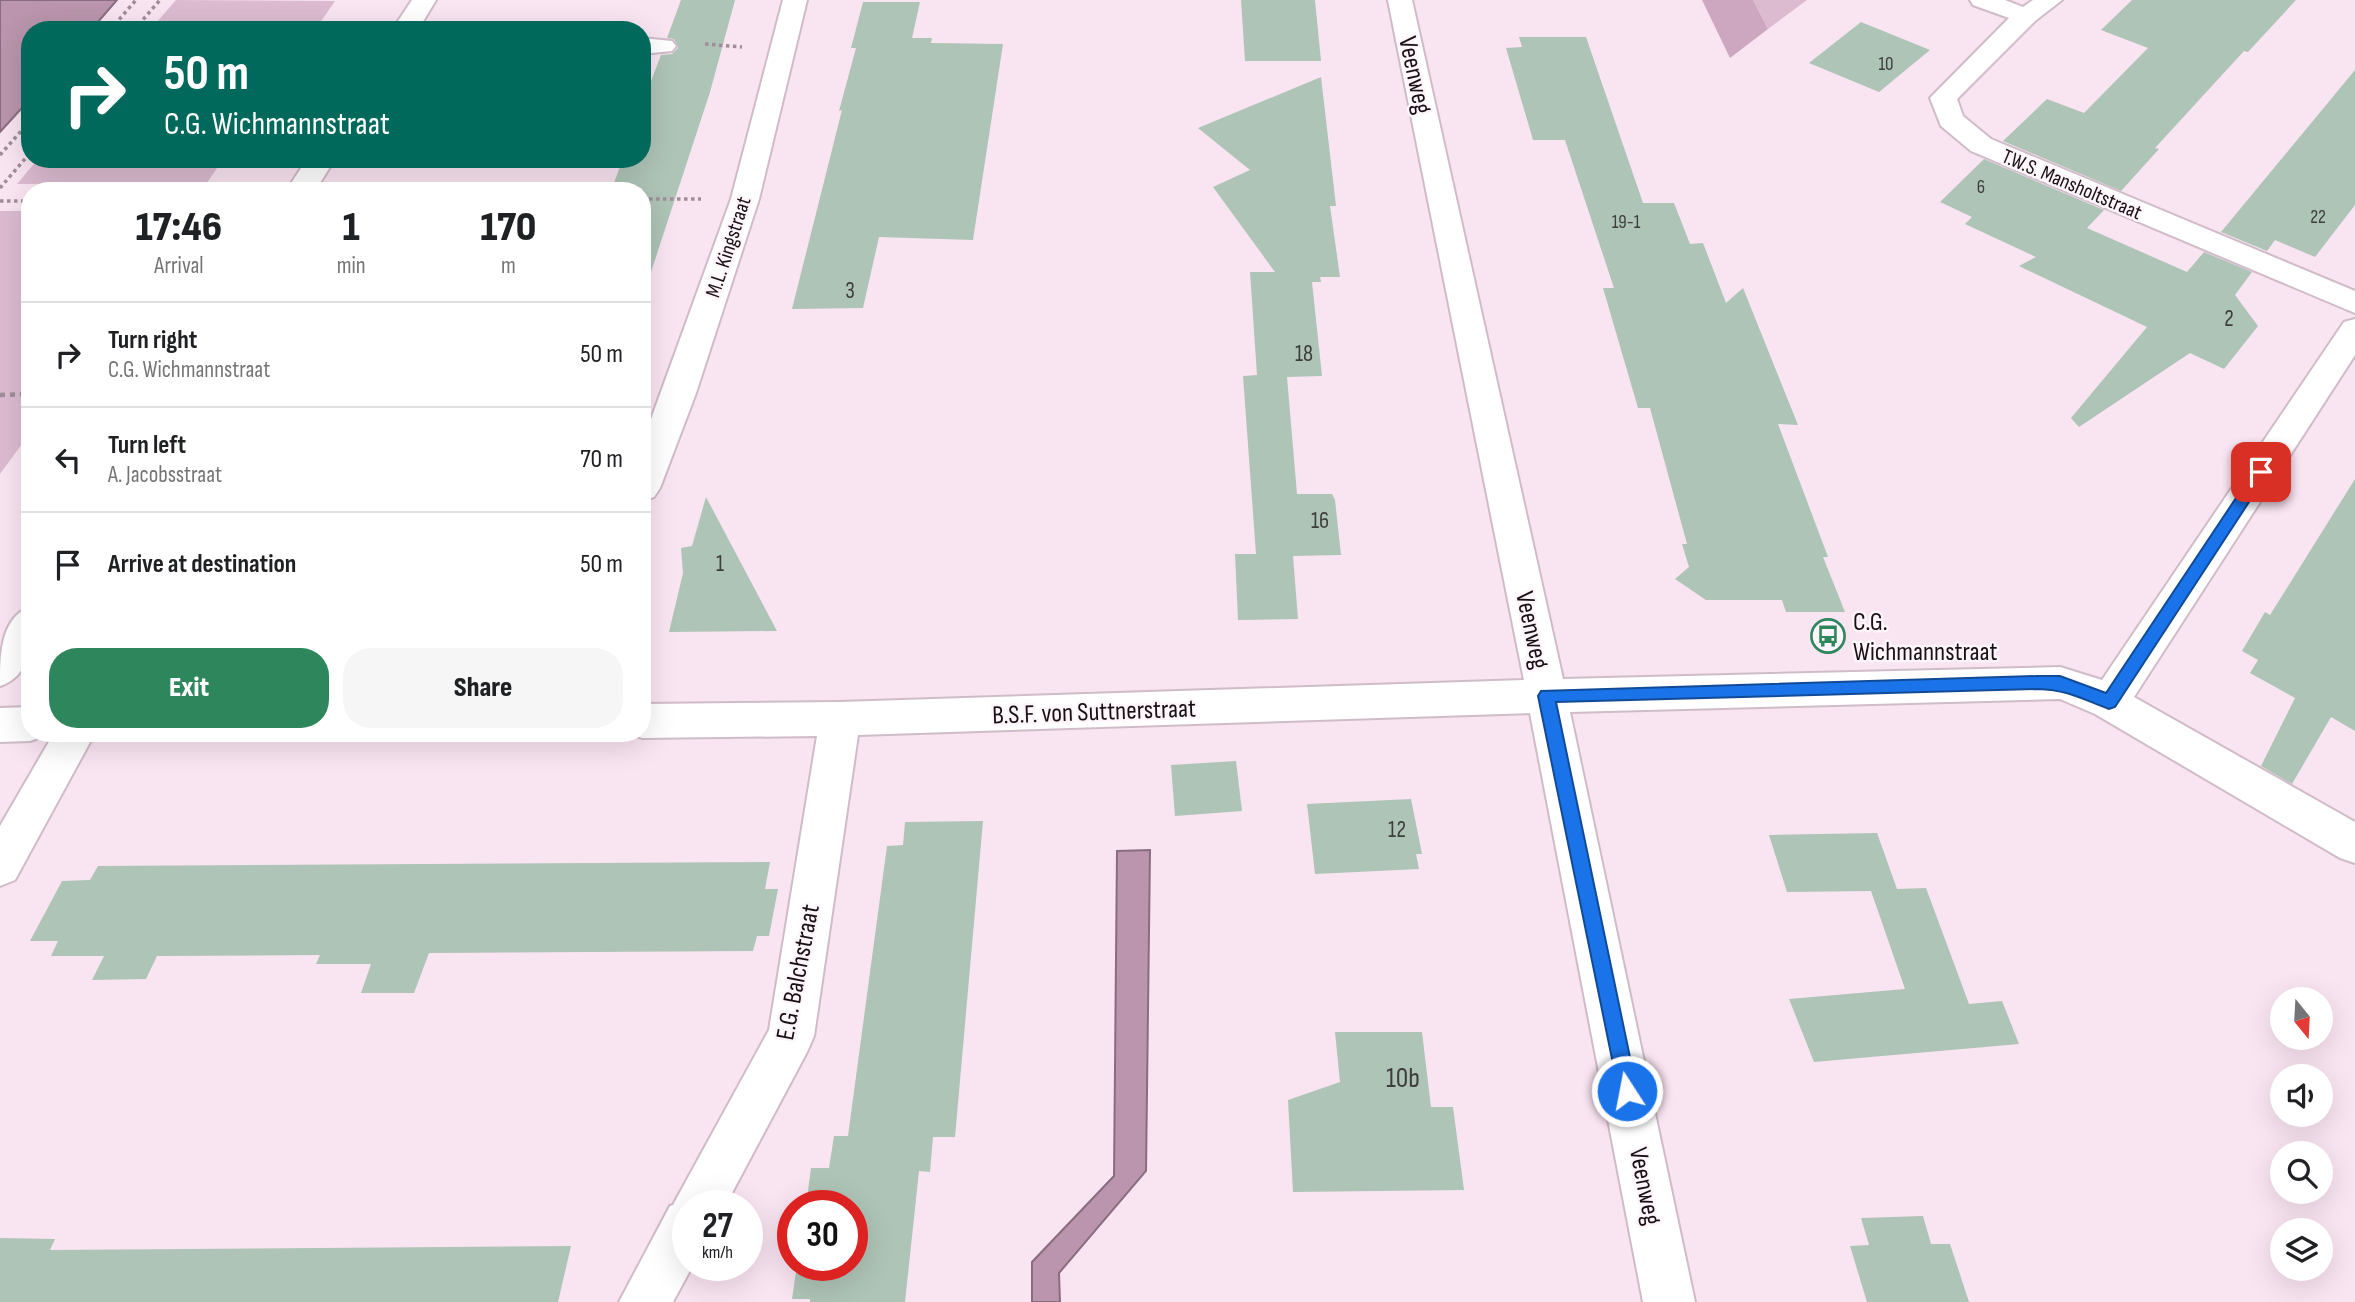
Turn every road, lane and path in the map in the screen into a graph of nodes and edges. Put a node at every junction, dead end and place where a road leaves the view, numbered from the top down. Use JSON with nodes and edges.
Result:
{"nodes":[{"id":1,"x":136,"y":0,"type":"edge"},
{"id":2,"x":160,"y":0,"type":"edge"},
{"id":3,"x":424,"y":0,"type":"edge"},
{"id":4,"x":795,"y":0,"type":"edge"},
{"id":5,"x":1400,"y":0,"type":"edge"},
{"id":6,"x":1982,"y":0,"type":"edge"},
{"id":7,"x":2050,"y":0,"type":"edge"},
{"id":8,"x":2025,"y":16,"type":"junction"},
{"id":9,"x":118,"y":21,"type":"edge"},
{"id":10,"x":142,"y":21,"type":"edge"},
{"id":11,"x":411,"y":21,"type":"edge"},
{"id":12,"x":652,"y":47,"type":"edge"},
{"id":13,"x":784,"y":48,"type":"junction"},
{"id":14,"x":21,"y":131,"type":"edge"},
{"id":15,"x":0,"y":155,"type":"edge"},
{"id":16,"x":21,"y":164,"type":"edge"},
{"id":17,"x":0,"y":188,"type":"edge"},
{"id":18,"x":651,"y":199,"type":"edge"},
{"id":19,"x":745,"y":199,"type":"junction"},
{"id":20,"x":0,"y":201,"type":"edge"},
{"id":21,"x":21,"y":201,"type":"edge"},
{"id":22,"x":2355,"y":303,"type":"edge"},
{"id":23,"x":2349,"y":351,"type":"edge"},
{"id":24,"x":21,"y":394,"type":"edge"},
{"id":25,"x":0,"y":395,"type":"edge"},
{"id":26,"x":651,"y":465,"type":"edge"},
{"id":27,"x":21,"y":636,"type":"edge"},
{"id":28,"x":0,"y":670,"type":"edge"},
{"id":29,"x":1547,"y":696,"type":"junction"},
{"id":30,"x":2109,"y":702,"type":"junction"},
{"id":31,"x":839,"y":719,"type":"junction"},
{"id":32,"x":651,"y":721,"type":"edge"},
{"id":33,"x":0,"y":724,"type":"edge"},
{"id":34,"x":21,"y":724,"type":"edge"},
{"id":35,"x":70,"y":742,"type":"edge"},
{"id":36,"x":2355,"y":844,"type":"edge"},
{"id":37,"x":0,"y":866,"type":"edge"},
{"id":38,"x":707,"y":1190,"type":"edge"},
{"id":39,"x":672,"y":1253,"type":"edge"},
{"id":40,"x":645,"y":1302,"type":"edge"},
{"id":41,"x":1670,"y":1302,"type":"edge"}],
"edges":[{"from":1,"to":9,"type":"path"},
{"from":2,"to":10,"type":"path"},
{"from":3,"to":11,"type":"street"},
{"from":4,"to":13,"type":"street","name":"M.L. Kingstraat"},
{"from":5,"to":29,"type":"street","name":"Veenweg"},
{"from":6,"to":8,"type":"street"},
{"from":7,"to":8,"type":"street","name":"T.W.S. Mansholtstraat"},
{"from":8,"to":22,"type":"street","name":"T.W.S. Mansholtstraat"},
{"from":12,"to":13,"type":"path"},
{"from":13,"to":19,"type":"street","name":"M.L. Kingstraat"},
{"from":14,"to":15,"type":"path"},
{"from":16,"to":17,"type":"path"},
{"from":18,"to":19,"type":"path"},
{"from":19,"to":26,"type":"street","name":"M.L. Kingstraat"},
{"from":20,"to":21,"type":"path"},
{"from":23,"to":30,"type":"street"},
{"from":24,"to":25,"type":"path"},
{"from":27,"to":28,"type":"street"},
{"from":29,"to":30,"type":"street"},
{"from":29,"to":31,"type":"street","name":"B.S.F. von Suttnerstraat"},
{"from":29,"to":41,"type":"street","name":"Veenweg"},
{"from":30,"to":36,"type":"street"},
{"from":31,"to":32,"type":"street","name":"B.S.F. von Suttnerstraat"},
{"from":31,"to":38,"type":"street","name":"E.G. Balchstraat"},
{"from":33,"to":34,"type":"street"},
{"from":35,"to":37,"type":"street"},
{"from":39,"to":40,"type":"street"}]}
